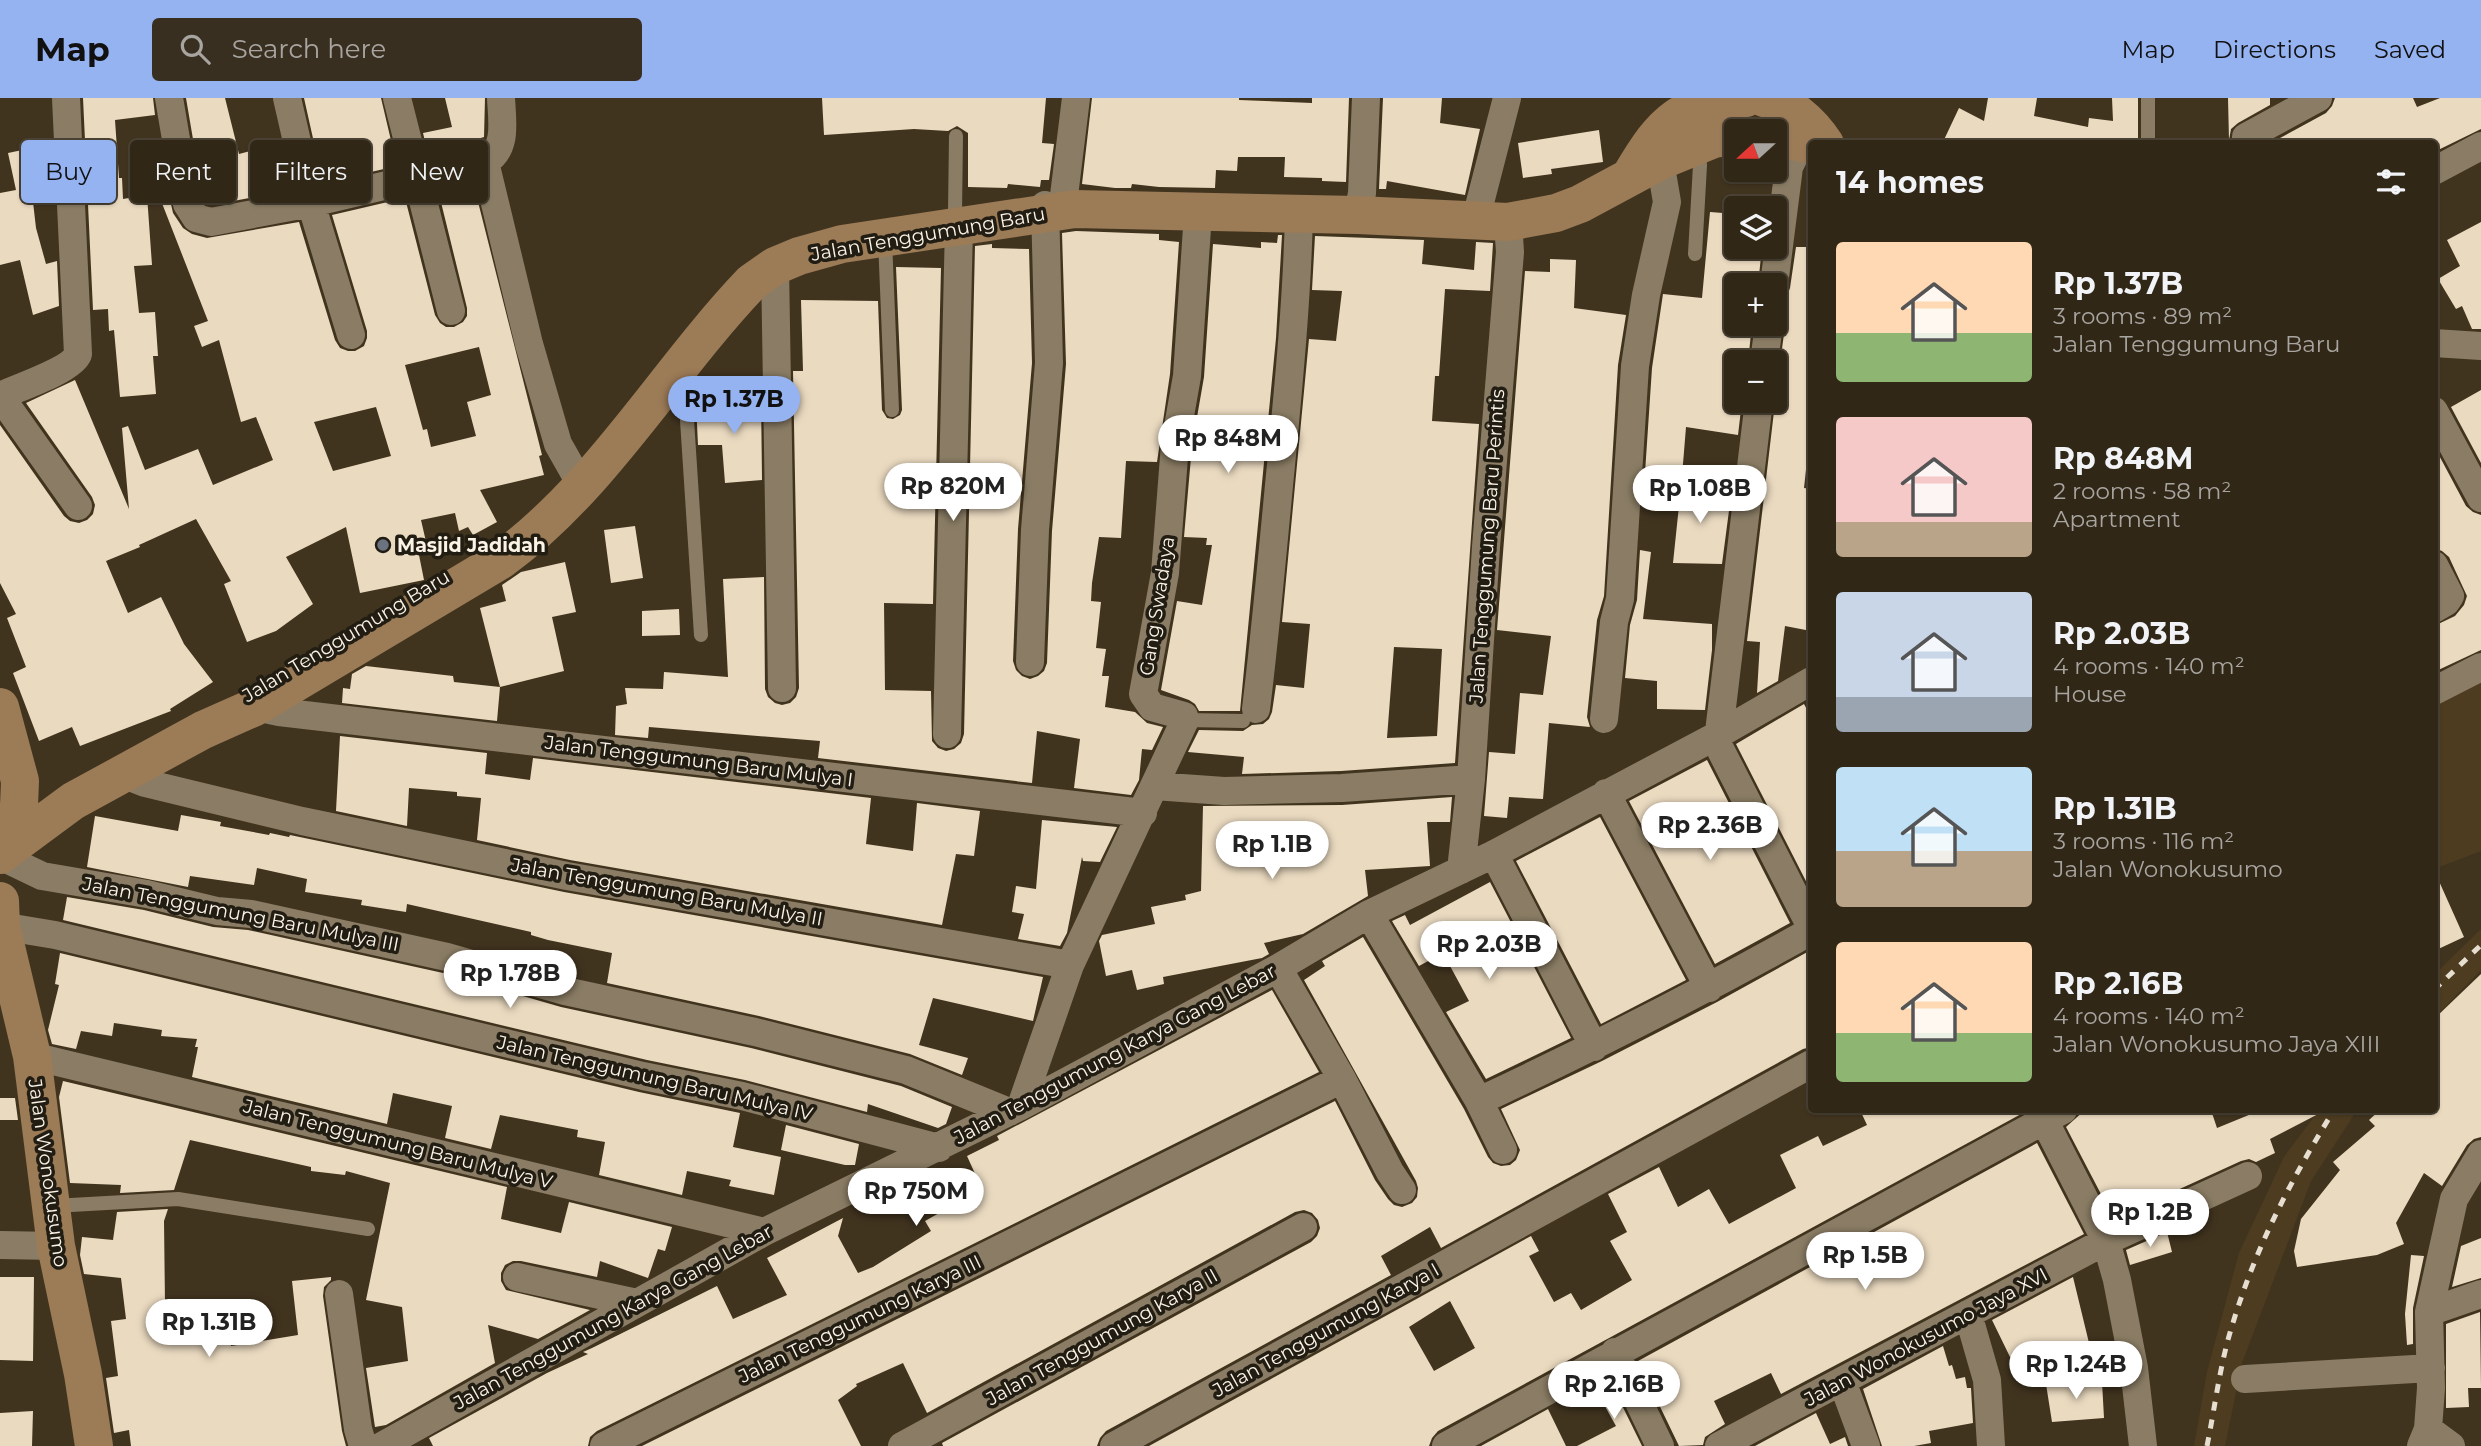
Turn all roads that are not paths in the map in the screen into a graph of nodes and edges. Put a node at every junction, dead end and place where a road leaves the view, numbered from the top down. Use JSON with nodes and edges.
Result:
{"nodes":[{"id":1,"x":66,"y":98,"type":"edge"},
{"id":2,"x":169,"y":98,"type":"edge"},
{"id":3,"x":287,"y":98,"type":"edge"},
{"id":4,"x":397,"y":98,"type":"edge"},
{"id":5,"x":501,"y":98,"type":"edge"},
{"id":6,"x":1076,"y":98,"type":"edge"},
{"id":7,"x":1366,"y":98,"type":"edge"},
{"id":8,"x":1507,"y":98,"type":"edge"},
{"id":9,"x":1746,"y":98,"type":"edge"},
{"id":10,"x":1764,"y":98,"type":"edge"},
{"id":11,"x":2147,"y":98,"type":"edge"},
{"id":12,"x":2318,"y":98,"type":"edge"},
{"id":13,"x":2276,"y":109,"type":"edge"},
{"id":14,"x":956,"y":136,"type":"dead end"},
{"id":15,"x":1724,"y":138,"type":"edge"},
{"id":16,"x":1803,"y":138,"type":"edge"},
{"id":17,"x":297,"y":140,"type":"edge"},
{"id":18,"x":406,"y":140,"type":"edge"},
{"id":19,"x":2148,"y":140,"type":"edge"},
{"id":20,"x":2246,"y":140,"type":"edge"},
{"id":21,"x":1698,"y":145,"type":"junction"},
{"id":22,"x":2481,"y":146,"type":"edge"},
{"id":23,"x":488,"y":159,"type":"edge"},
{"id":24,"x":1646,"y":161,"type":"junction"},
{"id":25,"x":2438,"y":169,"type":"edge"},
{"id":26,"x":488,"y":174,"type":"edge"},
{"id":27,"x":311,"y":203,"type":"joint"},
{"id":28,"x":422,"y":203,"type":"edge"},
{"id":29,"x":1060,"y":204,"type":"junction"},
{"id":30,"x":1360,"y":205,"type":"junction"},
{"id":31,"x":1198,"y":213,"type":"junction"},
{"id":32,"x":1298,"y":214,"type":"junction"},
{"id":33,"x":957,"y":219,"type":"junction"},
{"id":34,"x":1491,"y":222,"type":"junction"},
{"id":35,"x":885,"y":238,"type":"junction"},
{"id":36,"x":1695,"y":254,"type":"dead end"},
{"id":37,"x":775,"y":266,"type":"junction"},
{"id":38,"x":1776,"y":273,"type":"edge"},
{"id":39,"x":451,"y":311,"type":"dead end"},
{"id":40,"x":351,"y":335,"type":"dead end"},
{"id":41,"x":2438,"y":344,"type":"edge"},
{"id":42,"x":2479,"y":352,"type":"edge"},
{"id":43,"x":684,"y":362,"type":"junction"},
{"id":44,"x":0,"y":396,"type":"edge"},
{"id":45,"x":892,"y":410,"type":"dead end"},
{"id":46,"x":1757,"y":413,"type":"edge"},
{"id":47,"x":2438,"y":418,"type":"edge"},
{"id":48,"x":575,"y":474,"type":"junction"},
{"id":49,"x":2481,"y":498,"type":"edge"},
{"id":50,"x":78,"y":506,"type":"dead end"},
{"id":51,"x":2438,"y":573,"type":"edge"},
{"id":52,"x":2441,"y":604,"type":"edge"},
{"id":53,"x":701,"y":635,"type":"dead end"},
{"id":54,"x":1030,"y":662,"type":"dead end"},
{"id":55,"x":2481,"y":667,"type":"edge"},
{"id":56,"x":1808,"y":683,"type":"edge"},
{"id":57,"x":782,"y":688,"type":"dead end"},
{"id":58,"x":2438,"y":689,"type":"edge"},
{"id":59,"x":0,"y":707,"type":"edge"},
{"id":60,"x":255,"y":707,"type":"junction"},
{"id":61,"x":1249,"y":715,"type":"joint"},
{"id":62,"x":1604,"y":719,"type":"dead end"},
{"id":63,"x":1185,"y":720,"type":"junction"},
{"id":64,"x":203,"y":730,"type":"junction"},
{"id":65,"x":947,"y":734,"type":"dead end"},
{"id":66,"x":1717,"y":735,"type":"junction"},
{"id":67,"x":122,"y":774,"type":"junction"},
{"id":68,"x":1471,"y":779,"type":"junction"},
{"id":69,"x":1154,"y":786,"type":"junction"},
{"id":70,"x":1606,"y":793,"type":"junction"},
{"id":71,"x":1143,"y":813,"type":"junction"},
{"id":72,"x":1494,"y":854,"type":"junction"},
{"id":73,"x":0,"y":855,"type":"edge"},
{"id":74,"x":1461,"y":870,"type":"junction"},
{"id":75,"x":1,"y":913,"type":"edge"},
{"id":76,"x":1369,"y":915,"type":"junction"},
{"id":77,"x":1808,"y":923,"type":"edge"},
{"id":78,"x":1808,"y":931,"type":"edge"},
{"id":79,"x":1070,"y":965,"type":"junction"},
{"id":80,"x":1278,"y":968,"type":"junction"},
{"id":81,"x":1709,"y":988,"type":"junction"},
{"id":82,"x":1594,"y":1047,"type":"junction"},
{"id":83,"x":32,"y":1056,"type":"junction"},
{"id":84,"x":1808,"y":1066,"type":"edge"},
{"id":85,"x":1342,"y":1079,"type":"junction"},
{"id":86,"x":1479,"y":1101,"type":"junction"},
{"id":87,"x":1015,"y":1109,"type":"junction"},
{"id":88,"x":2049,"y":1113,"type":"edge"},
{"id":89,"x":939,"y":1148,"type":"junction"},
{"id":90,"x":1503,"y":1150,"type":"dead end"},
{"id":91,"x":2481,"y":1154,"type":"edge"},
{"id":92,"x":2248,"y":1176,"type":"dead end"},
{"id":93,"x":1402,"y":1190,"type":"dead end"},
{"id":94,"x":52,"y":1206,"type":"junction"},
{"id":95,"x":1303,"y":1227,"type":"dead end"},
{"id":96,"x":368,"y":1229,"type":"dead end"},
{"id":97,"x":764,"y":1232,"type":"junction"},
{"id":98,"x":2106,"y":1241,"type":"junction"},
{"id":99,"x":0,"y":1245,"type":"edge"},
{"id":100,"x":56,"y":1247,"type":"junction"},
{"id":101,"x":517,"y":1277,"type":"dead end"},
{"id":102,"x":339,"y":1294,"type":"dead end"},
{"id":103,"x":2481,"y":1294,"type":"edge"},
{"id":104,"x":637,"y":1303,"type":"junction"},
{"id":105,"x":2429,"y":1311,"type":"junction"},
{"id":106,"x":1968,"y":1314,"type":"junction"},
{"id":107,"x":1615,"y":1352,"type":"junction"},
{"id":108,"x":2431,"y":1368,"type":"junction"},
{"id":109,"x":2245,"y":1379,"type":"dead end"},
{"id":110,"x":1842,"y":1381,"type":"junction"},
{"id":111,"x":1486,"y":1437,"type":"edge"},
{"id":112,"x":2424,"y":1438,"type":"edge"},
{"id":113,"x":94,"y":1446,"type":"edge"},
{"id":114,"x":363,"y":1446,"type":"edge"},
{"id":115,"x":382,"y":1446,"type":"edge"},
{"id":116,"x":604,"y":1446,"type":"edge"},
{"id":117,"x":902,"y":1446,"type":"edge"},
{"id":118,"x":1114,"y":1446,"type":"edge"},
{"id":119,"x":1446,"y":1446,"type":"edge"},
{"id":120,"x":1660,"y":1446,"type":"edge"},
{"id":121,"x":1719,"y":1446,"type":"edge"},
{"id":122,"x":1866,"y":1446,"type":"edge"},
{"id":123,"x":1991,"y":1446,"type":"edge"},
{"id":124,"x":2143,"y":1446,"type":"edge"},
{"id":125,"x":2451,"y":1446,"type":"edge"}],
"edges":[{"from":1,"to":44,"type":"street"},
{"from":2,"to":27,"type":"street"},
{"from":3,"to":17,"type":"street"},
{"from":4,"to":18,"type":"street"},
{"from":5,"to":23,"type":"street"},
{"from":6,"to":29,"type":"street"},
{"from":7,"to":30,"type":"street"},
{"from":8,"to":34,"type":"street","name":"Jalan Tenggumung Baru Perintis"},
{"from":9,"to":24,"type":"street","name":"Jalan Tenggumung Baru"},
{"from":10,"to":16,"type":"street"},
{"from":11,"to":19,"type":"lane"},
{"from":12,"to":13,"type":"street"},
{"from":13,"to":20,"type":"street"},
{"from":14,"to":33,"type":"lane"},
{"from":15,"to":21,"type":"street","name":"Jalan Tenggumung Baru"},
{"from":16,"to":38,"type":"street"},
{"from":21,"to":24,"type":"street","name":"Jalan Tenggumung Baru"},
{"from":21,"to":36,"type":"lane"},
{"from":22,"to":25,"type":"street"},
{"from":24,"to":34,"type":"street","name":"Jalan Tenggumung Baru"},
{"from":24,"to":62,"type":"street"},
{"from":26,"to":48,"type":"street"},
{"from":27,"to":40,"type":"street"},
{"from":28,"to":39,"type":"street"},
{"from":29,"to":31,"type":"street","name":"Jalan Tenggumung Baru"},
{"from":29,"to":33,"type":"street","name":"Jalan Tenggumung Baru"},
{"from":29,"to":54,"type":"street"},
{"from":30,"to":32,"type":"street","name":"Jalan Tenggumung Baru"},
{"from":30,"to":34,"type":"street","name":"Jalan Tenggumung Baru"},
{"from":31,"to":32,"type":"street","name":"Jalan Tenggumung Baru"},
{"from":31,"to":63,"type":"street","name":"Gang Swadaya"},
{"from":32,"to":61,"type":"street"},
{"from":33,"to":35,"type":"street","name":"Jalan Tenggumung Baru"},
{"from":33,"to":48,"type":"street","name":"Jalan Tenggumung Baru"},
{"from":33,"to":65,"type":"street"},
{"from":34,"to":68,"type":"street","name":"Jalan Tenggumung Baru Perintis"},
{"from":35,"to":37,"type":"street","name":"Jalan Tenggumung Baru"},
{"from":35,"to":45,"type":"lane"},
{"from":37,"to":43,"type":"street","name":"Jalan Tenggumung Baru"},
{"from":37,"to":57,"type":"street"},
{"from":41,"to":42,"type":"street"},
{"from":43,"to":53,"type":"lane"},
{"from":43,"to":60,"type":"street","name":"Jalan Tenggumung Baru"},
{"from":44,"to":50,"type":"street"},
{"from":46,"to":66,"type":"street"},
{"from":47,"to":49,"type":"street"},
{"from":48,"to":64,"type":"street","name":"Jalan Tenggumung Baru"},
{"from":51,"to":52,"type":"street"},
{"from":55,"to":58,"type":"street"},
{"from":56,"to":66,"type":"street","name":"Jalan Tenggumung Karya Gang Lebar"},
{"from":59,"to":73,"type":"street"},
{"from":60,"to":64,"type":"street","name":"Jalan Tenggumung Baru"},
{"from":60,"to":71,"type":"street","name":"Jalan Tenggumung Baru Mulya I"},
{"from":61,"to":63,"type":"lane"},
{"from":63,"to":69,"type":"street"},
{"from":64,"to":67,"type":"street","name":"Jalan Tenggumung Baru"},
{"from":66,"to":70,"type":"street","name":"Jalan Tenggumung Karya Gang Lebar"},
{"from":66,"to":77,"type":"street"},
{"from":67,"to":73,"type":"street","name":"Jalan Tenggumung Baru"},
{"from":67,"to":79,"type":"street","name":"Jalan Tenggumung Baru Mulya II"},
{"from":68,"to":69,"type":"street"},
{"from":68,"to":74,"type":"street","name":"Jalan Tenggumung Baru Perintis"},
{"from":69,"to":71,"type":"street"},
{"from":70,"to":72,"type":"street","name":"Jalan Tenggumung Karya Gang Lebar"},
{"from":70,"to":81,"type":"street"},
{"from":71,"to":79,"type":"street"},
{"from":72,"to":74,"type":"street","name":"Jalan Tenggumung Karya Gang Lebar"},
{"from":72,"to":82,"type":"street"},
{"from":73,"to":87,"type":"street","name":"Jalan Tenggumung Baru Mulya III"},
{"from":74,"to":76,"type":"street","name":"Jalan Tenggumung Karya Gang Lebar"},
{"from":75,"to":83,"type":"street","name":"Jalan Wonokusumo"},
{"from":75,"to":89,"type":"street","name":"Jalan Tenggumung Baru Mulya IV"},
{"from":76,"to":80,"type":"street","name":"Jalan Tenggumung Karya Gang Lebar"},
{"from":76,"to":86,"type":"street"},
{"from":78,"to":81,"type":"street"},
{"from":79,"to":87,"type":"street"},
{"from":80,"to":85,"type":"street"},
{"from":80,"to":87,"type":"street","name":"Jalan Tenggumung Karya Gang Lebar"},
{"from":81,"to":82,"type":"street"},
{"from":82,"to":86,"type":"street"},
{"from":83,"to":94,"type":"street","name":"Jalan Wonokusumo"},
{"from":83,"to":97,"type":"street","name":"Jalan Tenggumung Baru Mulya V"},
{"from":84,"to":118,"type":"street","name":"Jalan Tenggumung Karya I"},
{"from":85,"to":93,"type":"street"},
{"from":85,"to":116,"type":"street","name":"Jalan Tenggumung Karya III"},
{"from":86,"to":90,"type":"street"},
{"from":87,"to":89,"type":"street","name":"Jalan Tenggumung Karya Gang Lebar"},
{"from":88,"to":98,"type":"street"},
{"from":88,"to":107,"type":"street"},
{"from":89,"to":97,"type":"street","name":"Jalan Tenggumung Karya Gang Lebar"},
{"from":91,"to":105,"type":"street"},
{"from":92,"to":98,"type":"street","name":"Jalan Wonokusumo Jaya XVI"},
{"from":94,"to":96,"type":"lane"},
{"from":94,"to":100,"type":"street","name":"Jalan Wonokusumo"},
{"from":95,"to":117,"type":"street","name":"Jalan Tenggumung Karya II"},
{"from":97,"to":104,"type":"street","name":"Jalan Tenggumung Karya Gang Lebar"},
{"from":98,"to":106,"type":"street","name":"Jalan Wonokusumo Jaya XVI"},
{"from":98,"to":124,"type":"street"},
{"from":99,"to":100,"type":"street"},
{"from":100,"to":113,"type":"street","name":"Jalan Wonokusumo"},
{"from":101,"to":104,"type":"street"},
{"from":102,"to":114,"type":"street"},
{"from":103,"to":105,"type":"street"},
{"from":104,"to":115,"type":"street","name":"Jalan Tenggumung Karya Gang Lebar"},
{"from":105,"to":108,"type":"street"},
{"from":106,"to":110,"type":"street","name":"Jalan Wonokusumo Jaya XVI"},
{"from":106,"to":123,"type":"street"},
{"from":107,"to":111,"type":"street"},
{"from":107,"to":120,"type":"street"},
{"from":108,"to":109,"type":"street"},
{"from":108,"to":112,"type":"street"},
{"from":110,"to":121,"type":"street","name":"Jalan Wonokusumo Jaya XVI"},
{"from":110,"to":122,"type":"street"},
{"from":111,"to":119,"type":"street"},
{"from":112,"to":125,"type":"street"}]}
